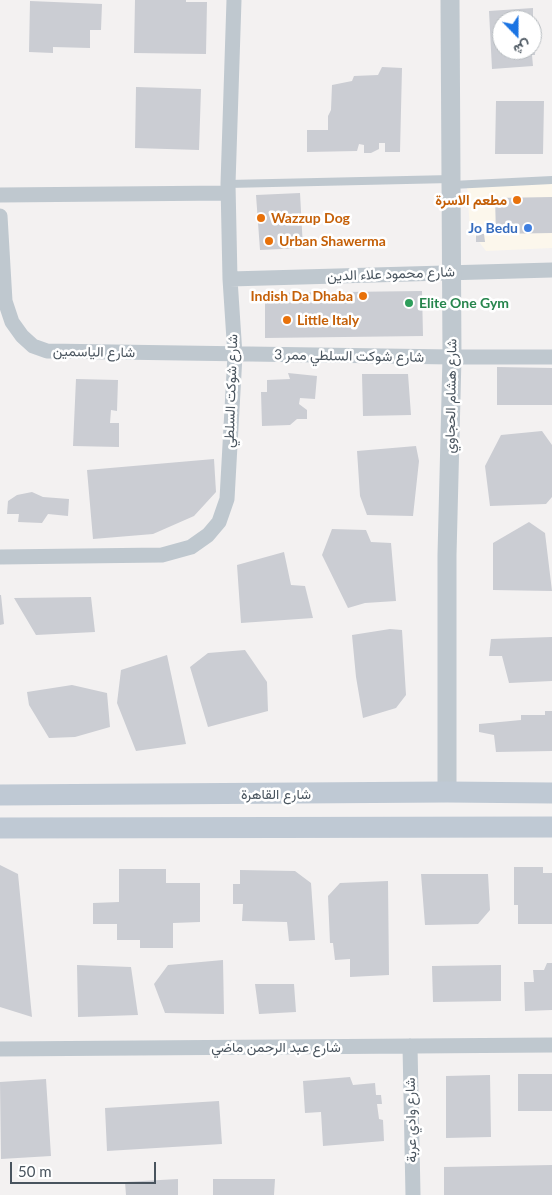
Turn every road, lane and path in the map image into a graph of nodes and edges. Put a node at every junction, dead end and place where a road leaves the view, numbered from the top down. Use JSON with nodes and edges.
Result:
{"nodes":[{"id":1,"x":234,"y":0,"type":"edge"},
{"id":2,"x":450,"y":0,"type":"edge"},
{"id":3,"x":552,"y":180,"type":"edge"},
{"id":4,"x":452,"y":182,"type":"junction"},
{"id":5,"x":228,"y":188,"type":"junction"},
{"id":6,"x":0,"y":195,"type":"edge"},
{"id":7,"x":0,"y":216,"type":"edge"},
{"id":8,"x":552,"y":270,"type":"edge"},
{"id":9,"x":451,"y":272,"type":"junction"},
{"id":10,"x":230,"y":279,"type":"junction"},
{"id":11,"x":235,"y":355,"type":"junction"},
{"id":12,"x":452,"y":357,"type":"junction"},
{"id":13,"x":552,"y":357,"type":"edge"},
{"id":14,"x":0,"y":557,"type":"edge"},
{"id":15,"x":447,"y":792,"type":"junction"},
{"id":16,"x":552,"y":793,"type":"edge"},
{"id":17,"x":0,"y":795,"type":"edge"},
{"id":18,"x":552,"y":827,"type":"edge"},
{"id":19,"x":0,"y":828,"type":"edge"},
{"id":20,"x":552,"y":1045,"type":"edge"},
{"id":21,"x":410,"y":1046,"type":"junction"},
{"id":22,"x":0,"y":1049,"type":"edge"},
{"id":23,"x":412,"y":1195,"type":"edge"}],
"edges":[{"from":1,"to":5,"type":"street","name":"شارع شوكت السلطي"},
{"from":2,"to":4,"type":"street","name":"شارع هشام الحجاوي"},
{"from":3,"to":4,"type":"lane"},
{"from":4,"to":5,"type":"lane"},
{"from":4,"to":9,"type":"street","name":"شارع هشام الحجاوي"},
{"from":5,"to":6,"type":"street"},
{"from":5,"to":10,"type":"street","name":"شارع شوكت السلطي"},
{"from":7,"to":11,"type":"street","name":"شارع الياسمين"},
{"from":8,"to":9,"type":"street","name":"شارع محمود علاء الدين"},
{"from":9,"to":10,"type":"street","name":"شارع محمود علاء الدين"},
{"from":9,"to":12,"type":"street","name":"شارع هشام الحجاوي"},
{"from":10,"to":11,"type":"street","name":"شارع شوكت السلطي"},
{"from":11,"to":12,"type":"street","name":"شارع شوكت السلطي ممر 3"},
{"from":11,"to":14,"type":"street","name":"شارع شوكت السلطي"},
{"from":12,"to":13,"type":"street","name":"شارع شوكت السلطي ممر 3"},
{"from":12,"to":15,"type":"street","name":"شارع هشام الحجاوي"},
{"from":15,"to":16,"type":"main road","name":"شارع القاهرة"},
{"from":15,"to":17,"type":"main road","name":"شارع القاهرة"},
{"from":18,"to":19,"type":"main road"},
{"from":20,"to":21,"type":"street","name":"شارع عبد الرحمن ماضي"},
{"from":21,"to":22,"type":"street","name":"شارع عبد الرحمن ماضي"},
{"from":21,"to":23,"type":"street","name":"شارع وادي عربة"}]}
